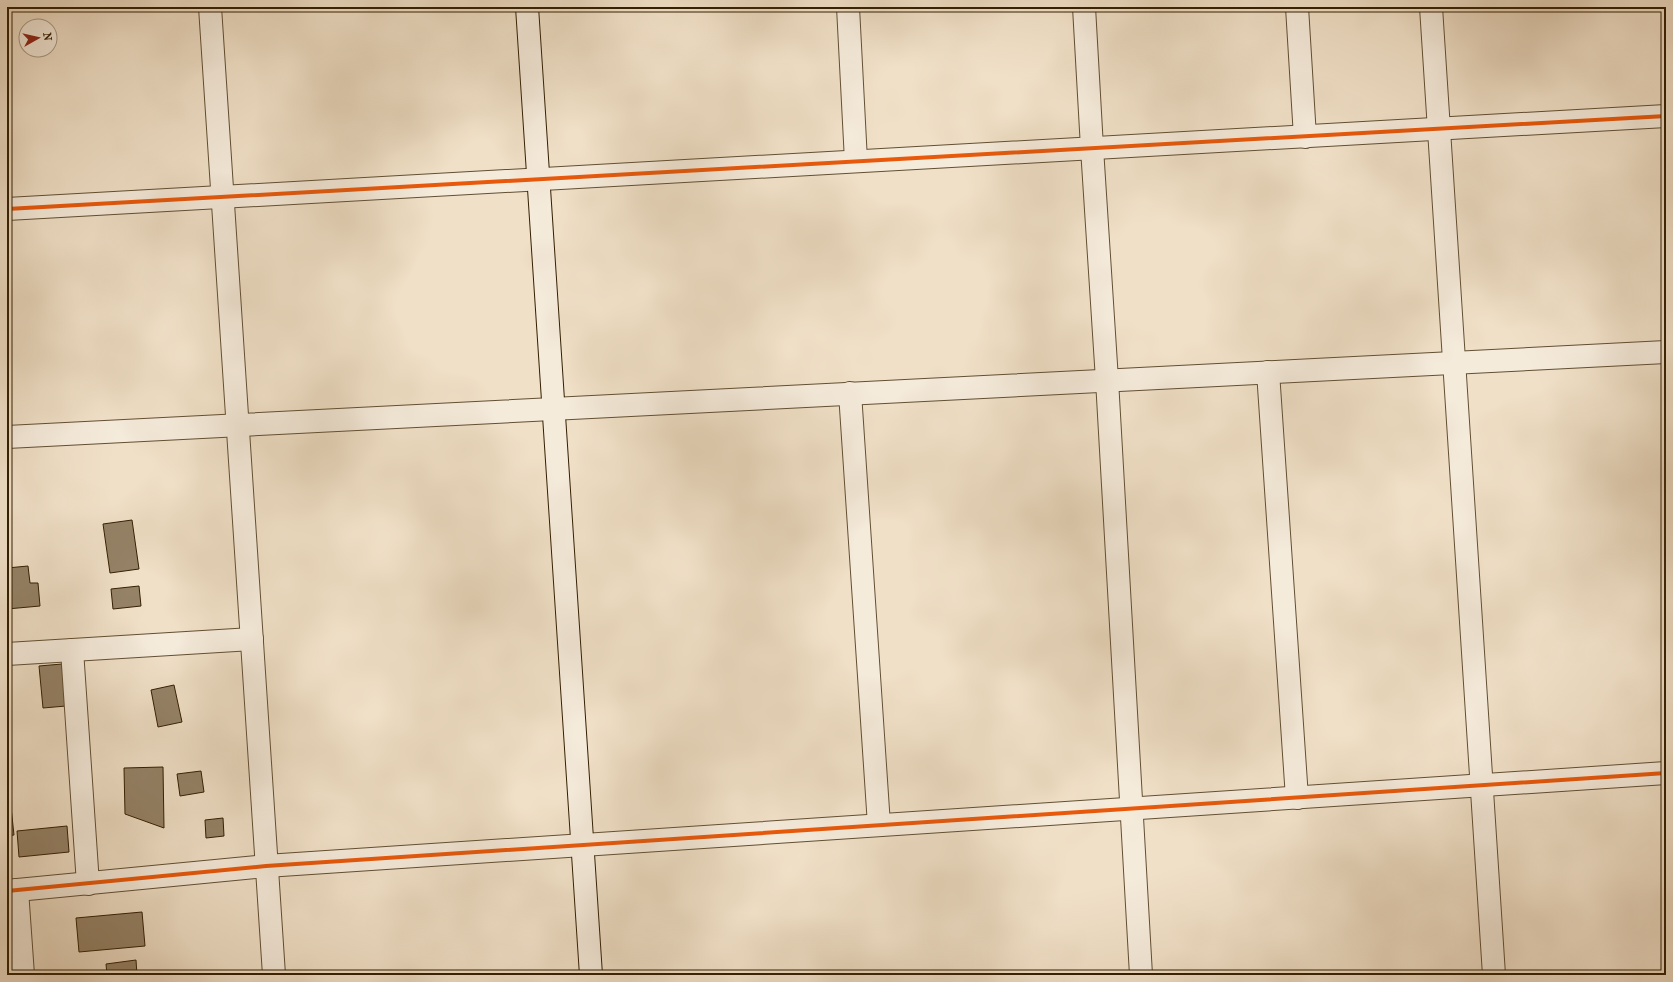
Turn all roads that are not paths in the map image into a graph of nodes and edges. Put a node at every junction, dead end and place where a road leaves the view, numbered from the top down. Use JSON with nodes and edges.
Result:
{"nodes":[{"id":1,"x":210,"y":7,"type":"edge"},
{"id":2,"x":527,"y":7,"type":"edge"},
{"id":3,"x":848,"y":7,"type":"edge"},
{"id":4,"x":1084,"y":7,"type":"edge"},
{"id":5,"x":1297,"y":7,"type":"edge"},
{"id":6,"x":1431,"y":7,"type":"edge"},
{"id":7,"x":1666,"y":116,"type":"edge"},
{"id":8,"x":1439,"y":129,"type":"junction"},
{"id":9,"x":1305,"y":137,"type":"junction"},
{"id":10,"x":1092,"y":148,"type":"junction"},
{"id":11,"x":856,"y":162,"type":"junction"},
{"id":12,"x":538,"y":179,"type":"junction"},
{"id":13,"x":223,"y":197,"type":"junction"},
{"id":14,"x":7,"y":209,"type":"edge"},
{"id":15,"x":1666,"y":352,"type":"edge"},
{"id":16,"x":1454,"y":363,"type":"junction"},
{"id":17,"x":1268,"y":372,"type":"junction"},
{"id":18,"x":1107,"y":380,"type":"junction"},
{"id":19,"x":850,"y":393,"type":"junction"},
{"id":20,"x":554,"y":409,"type":"junction"},
{"id":21,"x":238,"y":425,"type":"junction"},
{"id":22,"x":7,"y":437,"type":"edge"},
{"id":23,"x":252,"y":639,"type":"junction"},
{"id":24,"x":72,"y":650,"type":"junction"},
{"id":25,"x":7,"y":654,"type":"edge"},
{"id":26,"x":1666,"y":773,"type":"edge"},
{"id":27,"x":1482,"y":785,"type":"junction"},
{"id":28,"x":1297,"y":798,"type":"junction"},
{"id":29,"x":1132,"y":808,"type":"junction"},
{"id":30,"x":879,"y":825,"type":"junction"},
{"id":31,"x":582,"y":845,"type":"junction"},
{"id":32,"x":266,"y":866,"type":"junction"},
{"id":33,"x":88,"y":884,"type":"junction"},
{"id":34,"x":12,"y":891,"type":"edge"},
{"id":35,"x":23,"y":975,"type":"edge"},
{"id":36,"x":274,"y":975,"type":"edge"},
{"id":37,"x":591,"y":975,"type":"edge"},
{"id":38,"x":1142,"y":975,"type":"edge"},
{"id":39,"x":1494,"y":975,"type":"edge"}],
"edges":[{"from":1,"to":13,"type":"street"},
{"from":2,"to":12,"type":"street"},
{"from":3,"to":11,"type":"street"},
{"from":4,"to":10,"type":"street"},
{"from":5,"to":9,"type":"street"},
{"from":6,"to":8,"type":"street"},
{"from":7,"to":8,"type":"street"},
{"from":8,"to":9,"type":"street"},
{"from":8,"to":16,"type":"street"},
{"from":9,"to":10,"type":"street"},
{"from":10,"to":11,"type":"street"},
{"from":10,"to":18,"type":"street"},
{"from":11,"to":12,"type":"street"},
{"from":12,"to":13,"type":"street"},
{"from":12,"to":20,"type":"street"},
{"from":13,"to":14,"type":"street"},
{"from":13,"to":21,"type":"street"},
{"from":15,"to":16,"type":"street"},
{"from":16,"to":17,"type":"street"},
{"from":16,"to":27,"type":"street"},
{"from":17,"to":18,"type":"street"},
{"from":17,"to":28,"type":"street"},
{"from":18,"to":19,"type":"street"},
{"from":18,"to":29,"type":"street"},
{"from":19,"to":20,"type":"street"},
{"from":19,"to":30,"type":"street"},
{"from":20,"to":21,"type":"street"},
{"from":20,"to":31,"type":"street"},
{"from":21,"to":22,"type":"street"},
{"from":21,"to":23,"type":"street"},
{"from":23,"to":24,"type":"street"},
{"from":23,"to":32,"type":"street"},
{"from":24,"to":25,"type":"street"},
{"from":24,"to":33,"type":"street"},
{"from":26,"to":27,"type":"street"},
{"from":27,"to":28,"type":"street"},
{"from":27,"to":39,"type":"street"},
{"from":28,"to":29,"type":"street"},
{"from":29,"to":30,"type":"street"},
{"from":29,"to":38,"type":"street"},
{"from":30,"to":31,"type":"street"},
{"from":31,"to":32,"type":"street"},
{"from":31,"to":37,"type":"street"},
{"from":32,"to":33,"type":"street"},
{"from":32,"to":36,"type":"street"},
{"from":33,"to":34,"type":"street"},
{"from":34,"to":35,"type":"street"}]}
